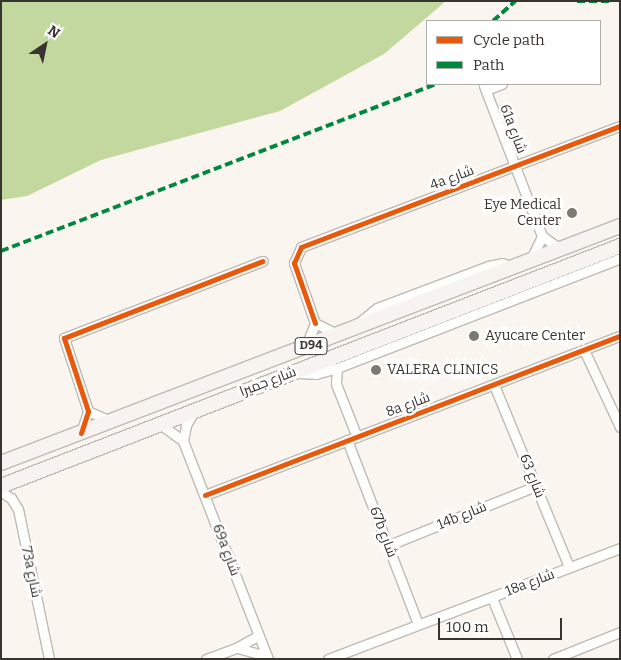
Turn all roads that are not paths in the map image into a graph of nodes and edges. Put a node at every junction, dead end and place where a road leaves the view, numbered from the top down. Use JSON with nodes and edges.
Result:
{"nodes":[{"id":1,"x":498,"y":85,"type":"edge"},
{"id":2,"x":620,"y":126,"type":"edge"},
{"id":3,"x":515,"y":166,"type":"junction"},
{"id":4,"x":620,"y":226,"type":"edge"},
{"id":5,"x":542,"y":236,"type":"junction"},
{"id":6,"x":620,"y":236,"type":"edge"},
{"id":7,"x":620,"y":246,"type":"edge"},
{"id":8,"x":560,"y":249,"type":"junction"},
{"id":9,"x":595,"y":256,"type":"junction"},
{"id":10,"x":620,"y":258,"type":"edge"},
{"id":11,"x":262,"y":261,"type":"dead end"},
{"id":12,"x":530,"y":261,"type":"junction"},
{"id":13,"x":497,"y":293,"type":"junction"},
{"id":14,"x":315,"y":323,"type":"junction"},
{"id":15,"x":339,"y":334,"type":"junction"},
{"id":16,"x":620,"y":336,"type":"edge"},
{"id":17,"x":304,"y":349,"type":"junction"},
{"id":18,"x":584,"y":350,"type":"junction"},
{"id":19,"x":337,"y":368,"type":"junction"},
{"id":20,"x":295,"y":372,"type":"junction"},
{"id":21,"x":494,"y":385,"type":"junction"},
{"id":22,"x":88,"y":411,"type":"junction"},
{"id":23,"x":194,"y":411,"type":"junction"},
{"id":24,"x":111,"y":422,"type":"junction"},
{"id":25,"x":160,"y":424,"type":"junction"},
{"id":26,"x":620,"y":427,"type":"edge"},
{"id":27,"x":81,"y":433,"type":"junction"},
{"id":28,"x":357,"y":437,"type":"junction"},
{"id":29,"x":347,"y":440,"type":"junction"},
{"id":30,"x":184,"y":441,"type":"junction"},
{"id":31,"x":1,"y":463,"type":"edge"},
{"id":32,"x":1,"y":486,"type":"edge"},
{"id":33,"x":536,"y":486,"type":"junction"},
{"id":34,"x":1,"y":492,"type":"edge"},
{"id":35,"x":205,"y":495,"type":"junction"},
{"id":36,"x":389,"y":545,"type":"junction"},
{"id":37,"x":620,"y":548,"type":"edge"},
{"id":38,"x":569,"y":567,"type":"junction"},
{"id":39,"x":492,"y":598,"type":"junction"},
{"id":40,"x":418,"y":624,"type":"junction"},
{"id":41,"x":620,"y":632,"type":"edge"},
{"id":42,"x":259,"y":635,"type":"junction"},
{"id":43,"x":236,"y":648,"type":"junction"},
{"id":44,"x":268,"y":657,"type":"edge"},
{"id":45,"x":49,"y":659,"type":"edge"},
{"id":46,"x":206,"y":659,"type":"edge"},
{"id":47,"x":328,"y":659,"type":"edge"},
{"id":48,"x":517,"y":659,"type":"edge"},
{"id":49,"x":553,"y":659,"type":"edge"}],
"edges":[{"from":1,"to":3,"type":"street","name":"61a شارع"},
{"from":2,"to":3,"type":"street","name":"4a شارع"},
{"from":3,"to":5,"type":"street","name":"61a شارع"},
{"from":3,"to":14,"type":"street","name":"4a شارع"},
{"from":4,"to":8,"type":"main road","name":"شارع جميرا","number":"D94"},
{"from":5,"to":8,"type":"street"},
{"from":5,"to":12,"type":"street"},
{"from":6,"to":9,"type":"main road"},
{"from":7,"to":9,"type":"main road","name":"شارع جميرا","number":"D94"},
{"from":8,"to":12,"type":"main road","name":"شارع جميرا","number":"D94"},
{"from":8,"to":13,"type":"main road"},
{"from":9,"to":13,"type":"main road","name":"شارع جميرا","number":"D94"},
{"from":10,"to":19,"type":"street"},
{"from":11,"to":22,"type":"street"},
{"from":12,"to":15,"type":"main road","name":"شارع جميرا","number":"D94"},
{"from":13,"to":20,"type":"main road","name":"شارع جميرا","number":"D94"},
{"from":14,"to":15,"type":"street"},
{"from":14,"to":17,"type":"street"},
{"from":15,"to":17,"type":"main road","name":"شارع جميرا","number":"D94"},
{"from":16,"to":18,"type":"street","name":"8a شارع"},
{"from":17,"to":24,"type":"main road","name":"شارع جميرا","number":"D94"},
{"from":18,"to":21,"type":"street","name":"8a شارع"},
{"from":18,"to":26,"type":"street"},
{"from":19,"to":20,"type":"street"},
{"from":19,"to":28,"type":"street"},
{"from":20,"to":23,"type":"main road","name":"شارع جميرا","number":"D94"},
{"from":21,"to":28,"type":"street","name":"8a شارع"},
{"from":21,"to":33,"type":"street","name":"شارع 63"},
{"from":22,"to":24,"type":"street"},
{"from":22,"to":27,"type":"street"},
{"from":23,"to":25,"type":"main road","name":"شارع جميرا","number":"D94"},
{"from":23,"to":30,"type":"street"},
{"from":24,"to":27,"type":"main road","name":"شارع جميرا","number":"D94"},
{"from":25,"to":30,"type":"street"},
{"from":25,"to":32,"type":"main road","name":"شارع جميرا","number":"D94"},
{"from":27,"to":31,"type":"main road","name":"شارع جميرا","number":"D94"},
{"from":28,"to":29,"type":"street","name":"8a شارع"},
{"from":29,"to":35,"type":"street","name":"8a شارع"},
{"from":29,"to":36,"type":"street","name":"67b شارع"},
{"from":30,"to":35,"type":"street","name":"69a شارع"},
{"from":33,"to":36,"type":"street","name":"14b شارع"},
{"from":33,"to":38,"type":"street","name":"شارع 63"},
{"from":34,"to":45,"type":"street","name":"73a شارع"},
{"from":35,"to":42,"type":"street","name":"69a شارع"},
{"from":36,"to":40,"type":"street","name":"67b شارع"},
{"from":37,"to":38,"type":"street","name":"18a شارع"},
{"from":38,"to":39,"type":"street","name":"18a شارع"},
{"from":39,"to":40,"type":"street","name":"18a شارع"},
{"from":39,"to":48,"type":"street"},
{"from":40,"to":47,"type":"street","name":"18a شارع"},
{"from":41,"to":49,"type":"street"},
{"from":42,"to":43,"type":"street"},
{"from":42,"to":44,"type":"street","name":"69a شارع"},
{"from":43,"to":44,"type":"street"},
{"from":43,"to":46,"type":"street"}]}
